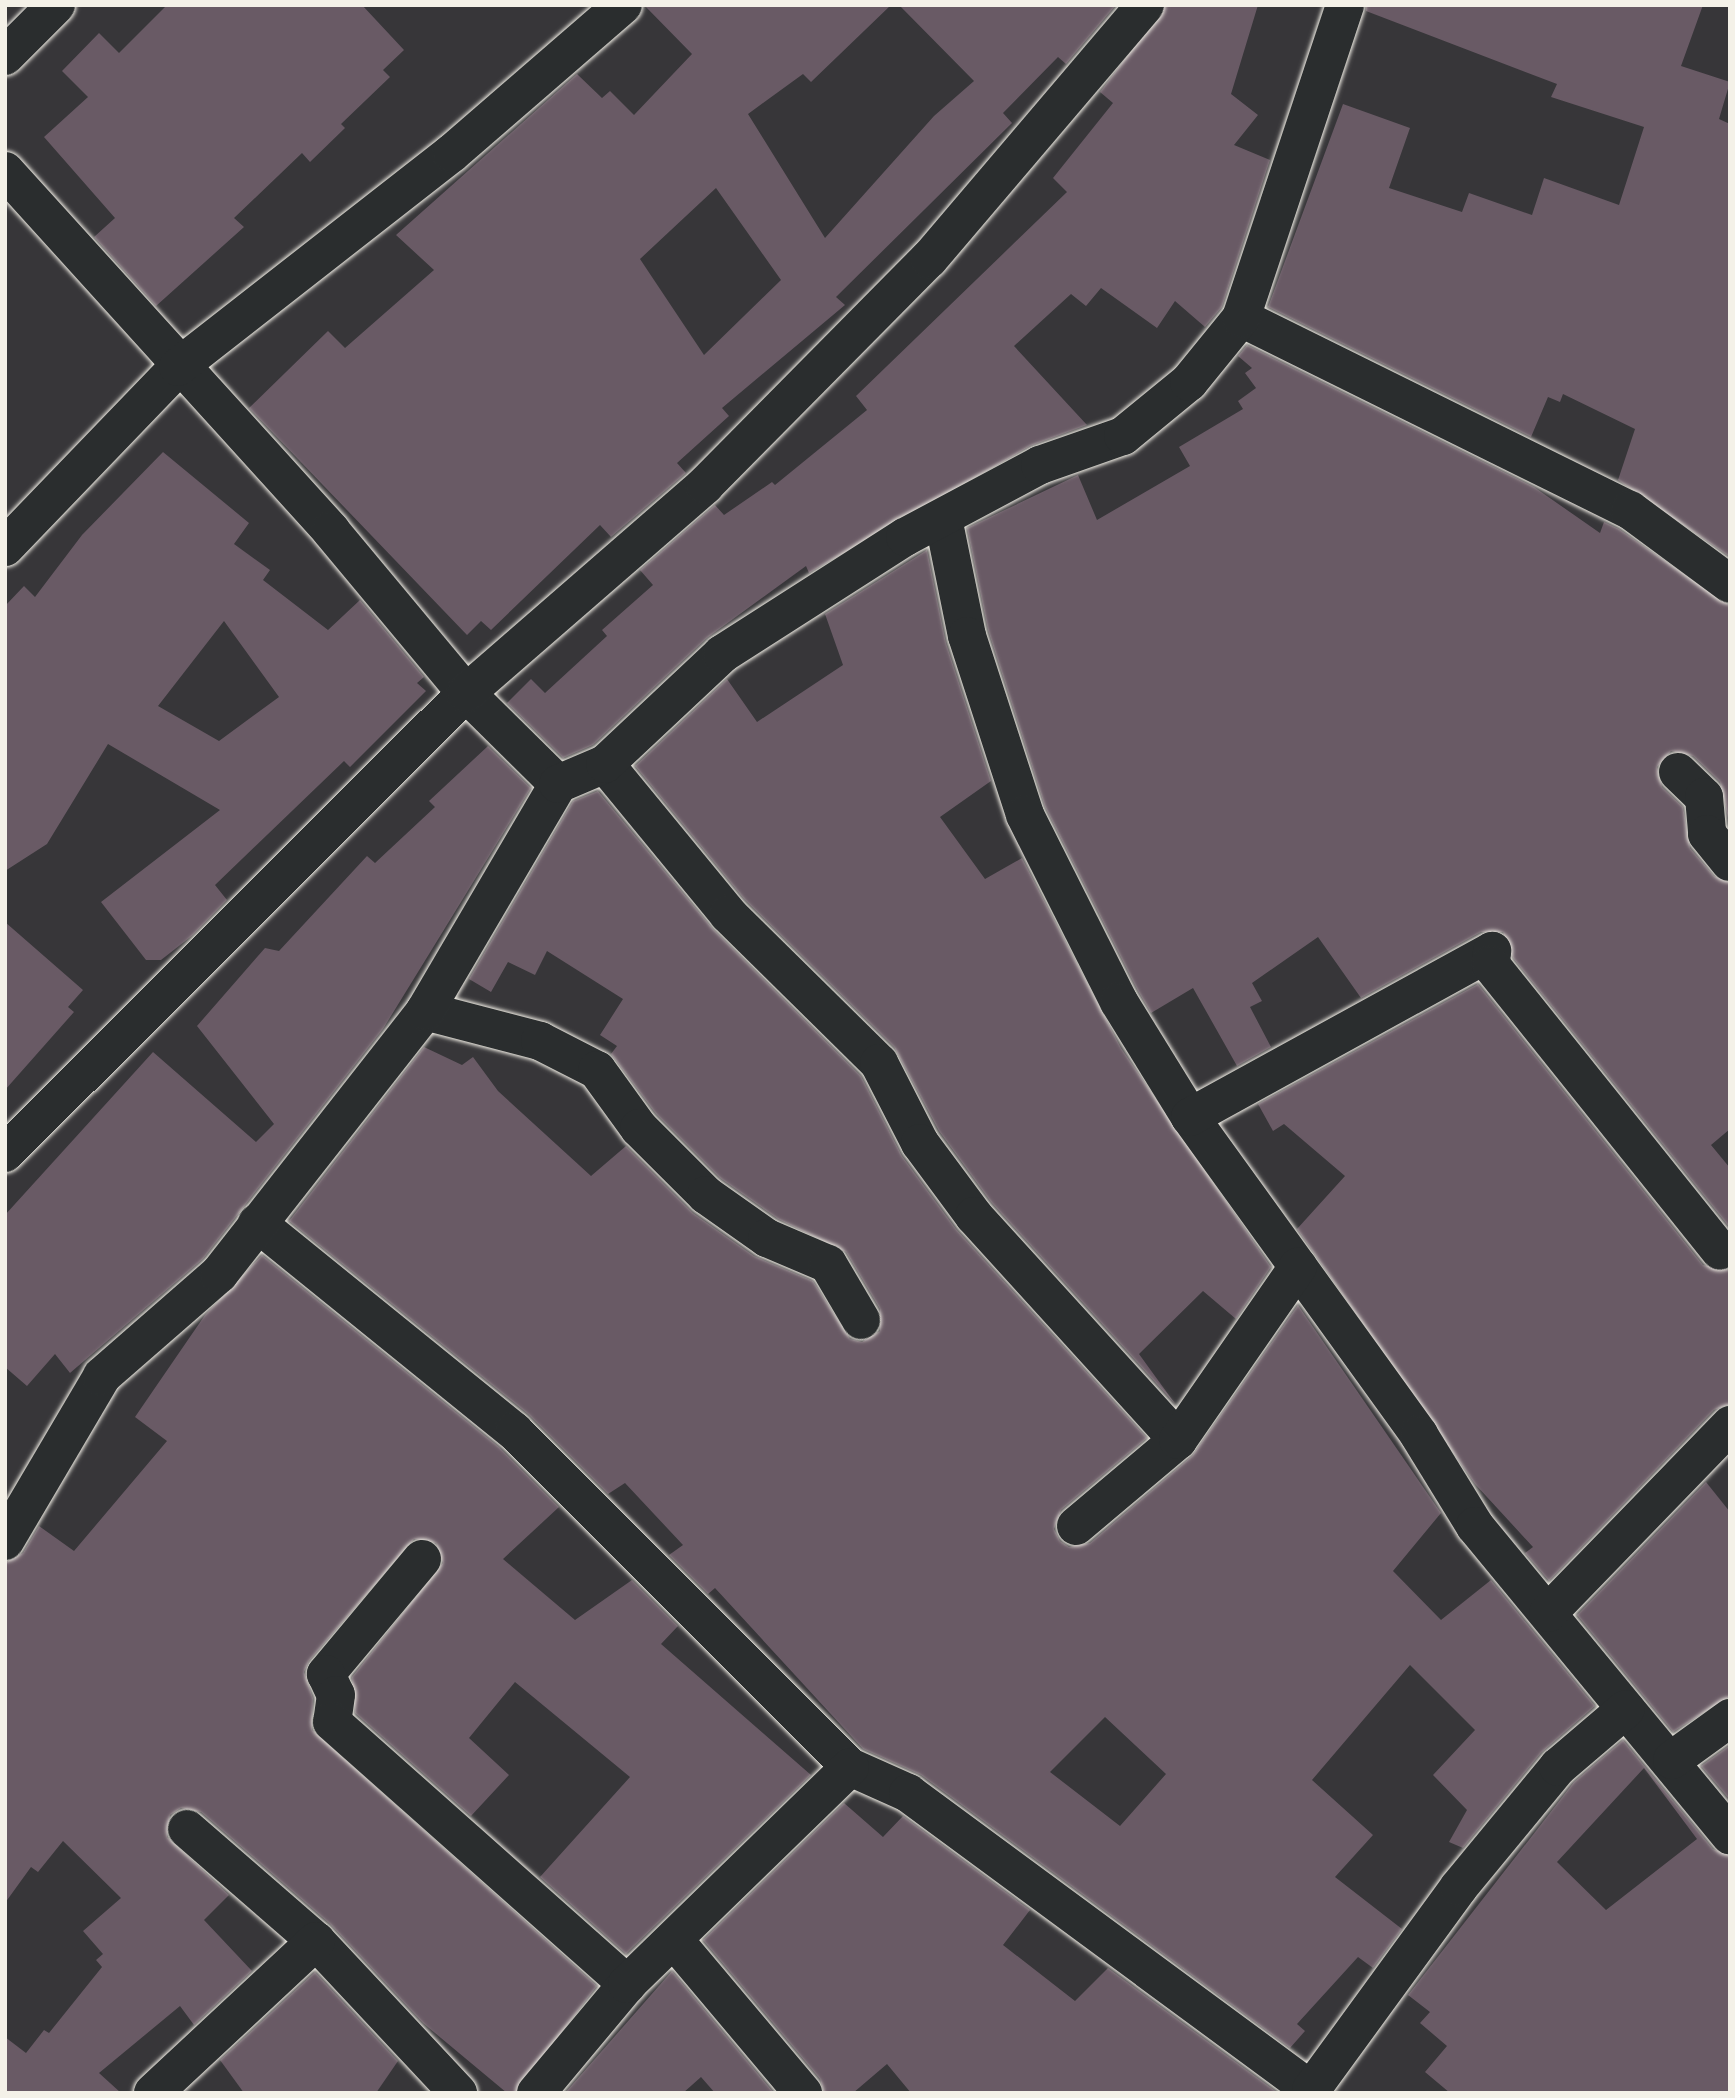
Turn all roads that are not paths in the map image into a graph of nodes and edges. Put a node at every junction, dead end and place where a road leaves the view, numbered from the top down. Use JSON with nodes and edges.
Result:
{"nodes":[{"id":1,"x":56,"y":5,"type":"edge"},
{"id":2,"x":623,"y":5,"type":"edge"},
{"id":3,"x":1145,"y":5,"type":"edge"},
{"id":4,"x":1345,"y":5,"type":"edge"},
{"id":5,"x":5,"y":56,"type":"edge"},
{"id":6,"x":5,"y":171,"type":"edge"},
{"id":7,"x":1241,"y":318,"type":"junction"},
{"id":8,"x":177,"y":367,"type":"junction"},
{"id":9,"x":943,"y":518,"type":"junction"},
{"id":10,"x":5,"y":547,"type":"edge"},
{"id":11,"x":1730,"y":584,"type":"edge"},
{"id":12,"x":466,"y":692,"type":"junction"},
{"id":13,"x":605,"y":764,"type":"junction"},
{"id":14,"x":1678,"y":772,"type":"dead end"},
{"id":15,"x":558,"y":784,"type":"junction"},
{"id":16,"x":1730,"y":862,"type":"edge"},
{"id":17,"x":425,"y":1011,"type":"junction"},
{"id":18,"x":1191,"y":1116,"type":"junction"},
{"id":19,"x":12,"y":1136,"type":"edge"},
{"id":20,"x":257,"y":1223,"type":"junction"},
{"id":21,"x":1720,"y":1251,"type":"dead end"},
{"id":22,"x":1298,"y":1267,"type":"junction"},
{"id":23,"x":861,"y":1320,"type":"dead end"},
{"id":24,"x":1730,"y":1424,"type":"edge"},
{"id":25,"x":1178,"y":1440,"type":"junction"},
{"id":26,"x":1076,"y":1526,"type":"dead end"},
{"id":27,"x":5,"y":1541,"type":"edge"},
{"id":28,"x":422,"y":1559,"type":"dead end"},
{"id":29,"x":1548,"y":1613,"type":"junction"},
{"id":30,"x":1626,"y":1709,"type":"junction"},
{"id":31,"x":1730,"y":1718,"type":"edge"},
{"id":32,"x":1672,"y":1760,"type":"junction"},
{"id":33,"x":850,"y":1767,"type":"junction"},
{"id":34,"x":187,"y":1829,"type":"dead end"},
{"id":35,"x":1730,"y":1835,"type":"edge"},
{"id":36,"x":316,"y":1941,"type":"junction"},
{"id":37,"x":674,"y":1941,"type":"junction"},
{"id":38,"x":627,"y":1984,"type":"junction"},
{"id":39,"x":1313,"y":2091,"type":"edge"},
{"id":40,"x":153,"y":2093,"type":"edge"},
{"id":41,"x":458,"y":2093,"type":"edge"},
{"id":42,"x":536,"y":2093,"type":"edge"},
{"id":43,"x":803,"y":2093,"type":"edge"}],
"edges":[{"from":1,"to":5,"type":"street"},
{"from":2,"to":8,"type":"street"},
{"from":3,"to":12,"type":"street"},
{"from":4,"to":7,"type":"street"},
{"from":6,"to":8,"type":"street"},
{"from":7,"to":9,"type":"street"},
{"from":7,"to":11,"type":"street"},
{"from":8,"to":10,"type":"street"},
{"from":8,"to":12,"type":"street"},
{"from":9,"to":13,"type":"street"},
{"from":9,"to":18,"type":"street"},
{"from":12,"to":15,"type":"street"},
{"from":12,"to":19,"type":"street"},
{"from":13,"to":15,"type":"street"},
{"from":13,"to":25,"type":"street"},
{"from":14,"to":16,"type":"street"},
{"from":15,"to":17,"type":"street"},
{"from":17,"to":20,"type":"street"},
{"from":17,"to":23,"type":"street"},
{"from":18,"to":21,"type":"street"},
{"from":18,"to":22,"type":"street"},
{"from":20,"to":27,"type":"street"},
{"from":20,"to":33,"type":"street"},
{"from":22,"to":25,"type":"street"},
{"from":22,"to":29,"type":"street"},
{"from":24,"to":29,"type":"street"},
{"from":25,"to":26,"type":"street"},
{"from":28,"to":38,"type":"street"},
{"from":29,"to":30,"type":"street"},
{"from":30,"to":32,"type":"street"},
{"from":30,"to":39,"type":"street"},
{"from":31,"to":32,"type":"street"},
{"from":32,"to":35,"type":"street"},
{"from":33,"to":37,"type":"street"},
{"from":33,"to":39,"type":"street"},
{"from":34,"to":36,"type":"street"},
{"from":36,"to":40,"type":"street"},
{"from":36,"to":41,"type":"street"},
{"from":37,"to":38,"type":"street"},
{"from":37,"to":43,"type":"street"},
{"from":38,"to":42,"type":"street"}]}
